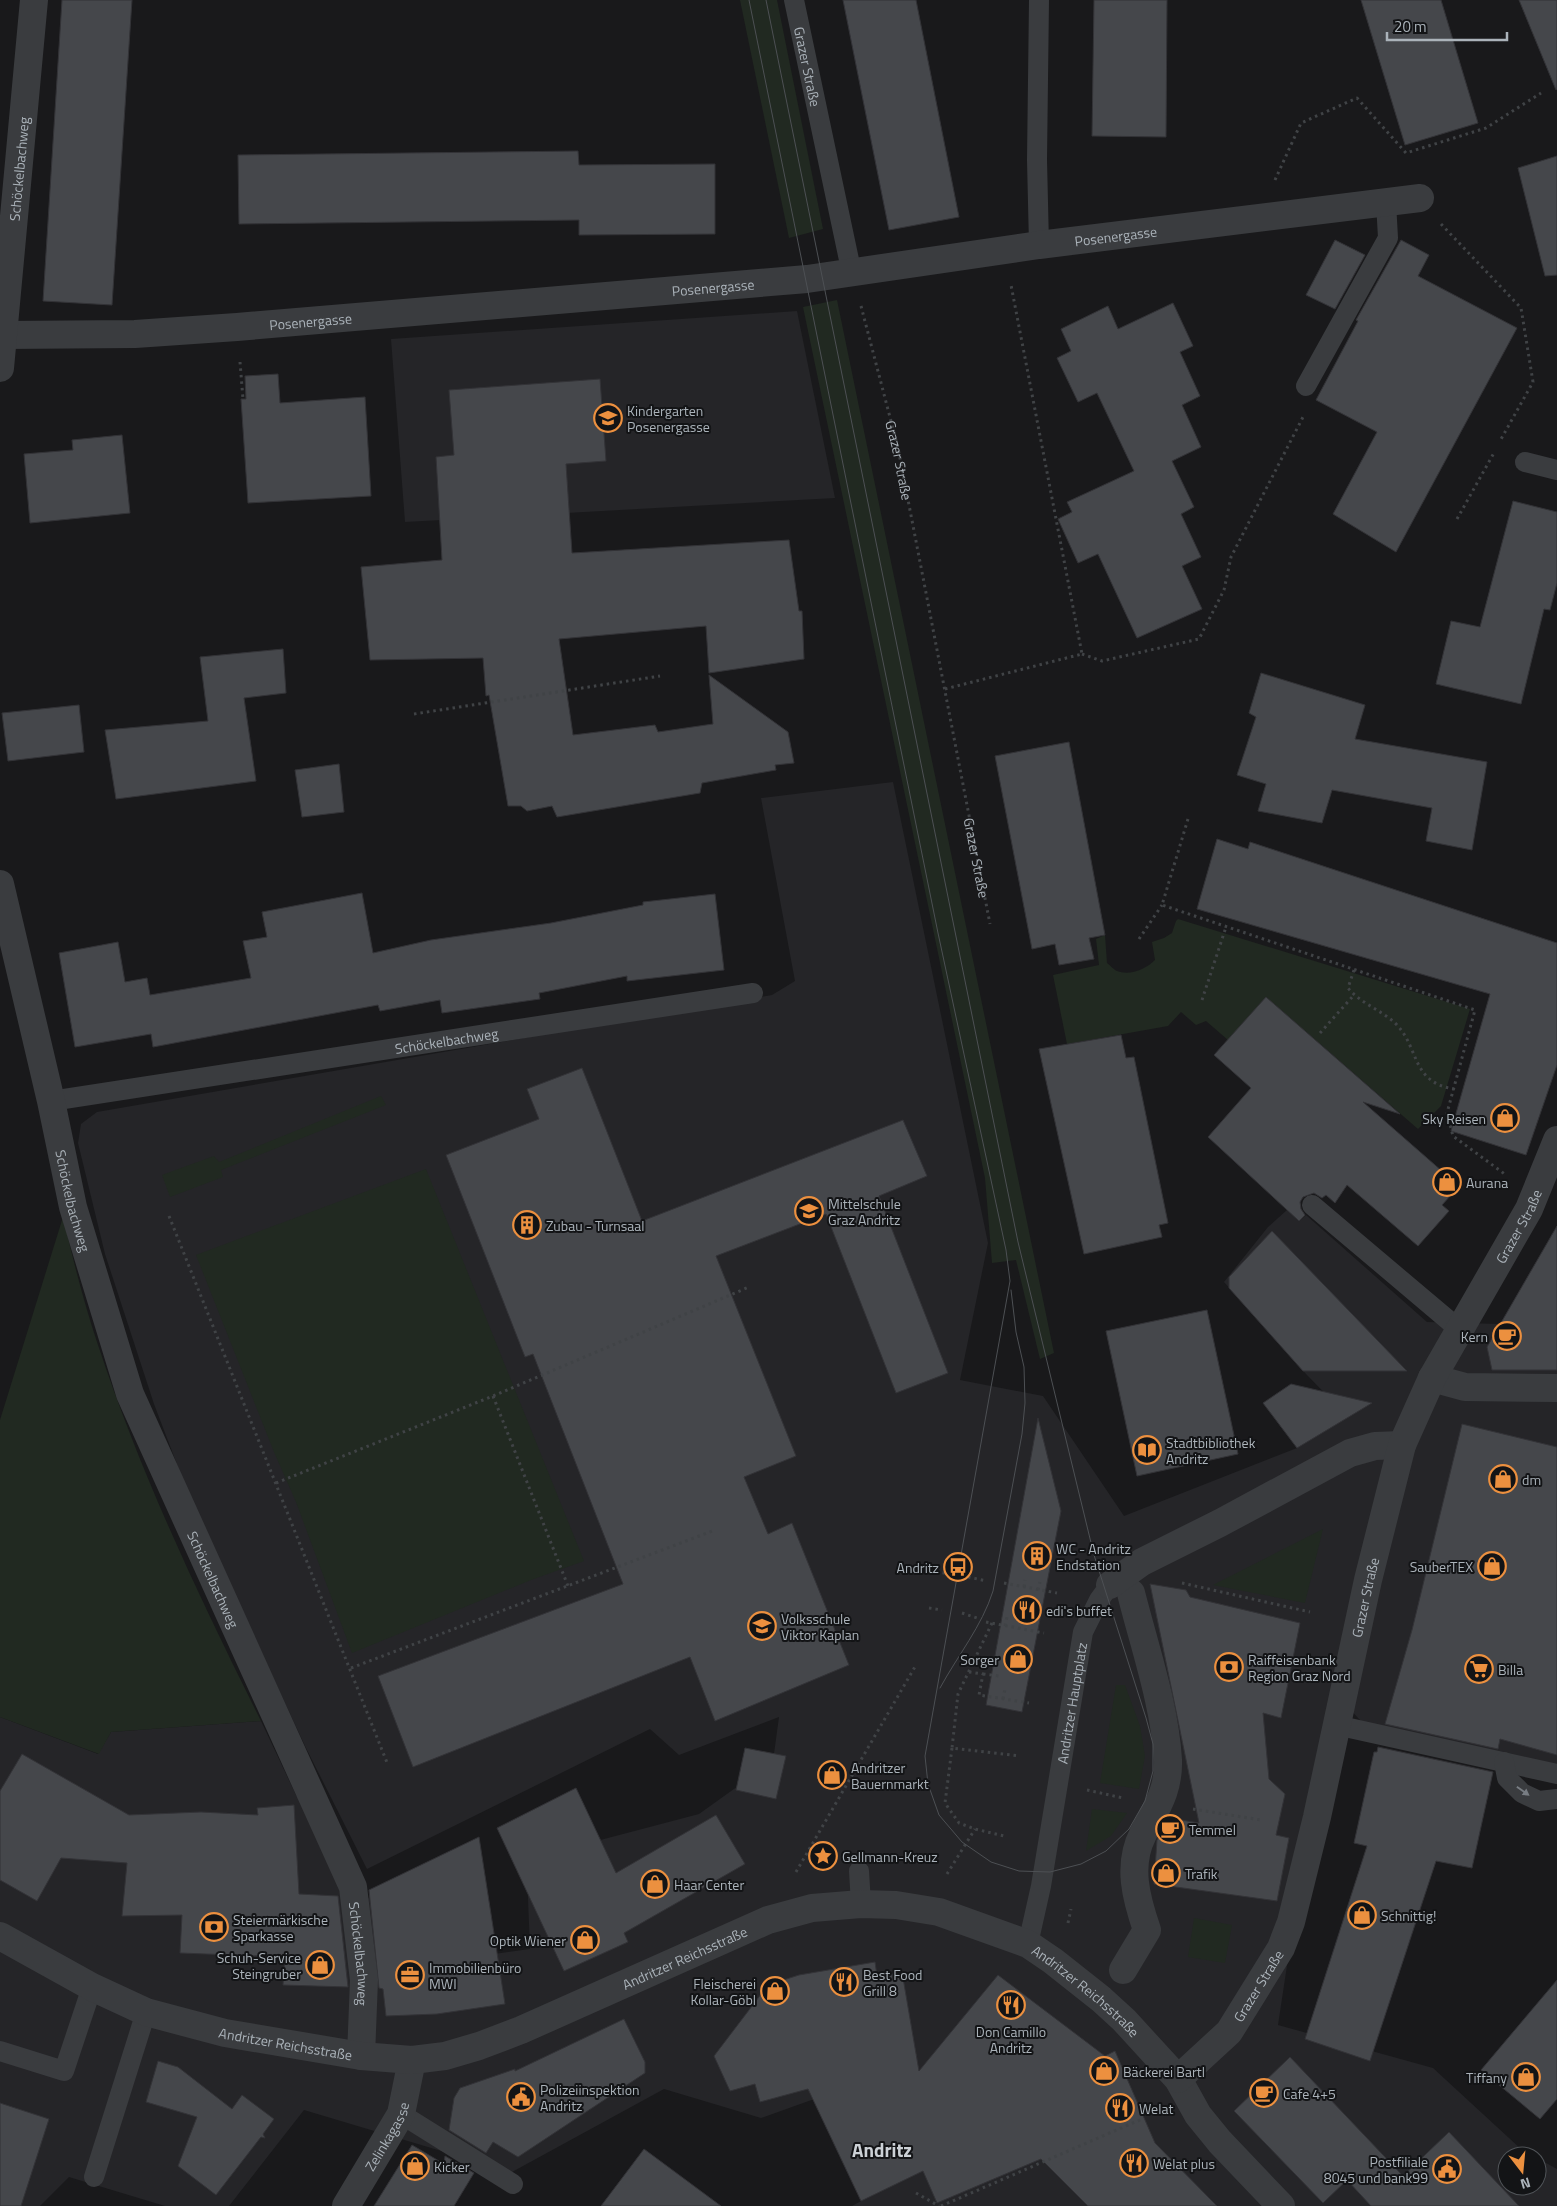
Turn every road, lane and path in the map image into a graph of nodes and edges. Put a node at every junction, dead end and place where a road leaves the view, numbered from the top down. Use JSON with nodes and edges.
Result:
{"nodes":[{"id":1,"x":34,"y":0,"type":"edge"},
{"id":2,"x":794,"y":0,"type":"edge"},
{"id":3,"x":1039,"y":0,"type":"edge"},
{"id":4,"x":1541,"y":93,"type":"dead end"},
{"id":5,"x":1420,"y":198,"type":"joint"},
{"id":6,"x":1386,"y":202,"type":"junction"},
{"id":7,"x":1274,"y":216,"type":"junction"},
{"id":8,"x":1039,"y":244,"type":"junction"},
{"id":9,"x":1004,"y":251,"type":"junction"},
{"id":10,"x":852,"y":274,"type":"junction"},
{"id":11,"x":3,"y":335,"type":"junction"},
{"id":12,"x":0,"y":368,"type":"edge"},
{"id":13,"x":1306,"y":386,"type":"joint"},
{"id":14,"x":1525,"y":462,"type":"dead end"},
{"id":15,"x":1557,"y":470,"type":"edge"},
{"id":16,"x":1456,"y":519,"type":"dead end"},
{"id":17,"x":1082,"y":654,"type":"junction"},
{"id":18,"x":660,"y":676,"type":"dead end"},
{"id":19,"x":945,"y":689,"type":"junction"},
{"id":20,"x":414,"y":714,"type":"dead end"},
{"id":21,"x":1188,"y":819,"type":"dead end"},
{"id":22,"x":0,"y":884,"type":"edge"},
{"id":23,"x":1162,"y":905,"type":"junction"},
{"id":24,"x":990,"y":924,"type":"dead end"},
{"id":25,"x":1226,"y":927,"type":"junction"},
{"id":26,"x":1139,"y":939,"type":"dead end"},
{"id":27,"x":1354,"y":970,"type":"junction"},
{"id":28,"x":753,"y":993,"type":"dead end"},
{"id":29,"x":1354,"y":995,"type":"junction"},
{"id":30,"x":1202,"y":1000,"type":"dead end"},
{"id":31,"x":1320,"y":1033,"type":"dead end"},
{"id":32,"x":1454,"y":1089,"type":"junction"},
{"id":33,"x":51,"y":1101,"type":"junction"},
{"id":34,"x":1557,"y":1140,"type":"edge"},
{"id":35,"x":1507,"y":1175,"type":"dead end"},
{"id":36,"x":1312,"y":1205,"type":"dead end"},
{"id":37,"x":169,"y":1216,"type":"dead end"},
{"id":38,"x":749,"y":1287,"type":"dead end"},
{"id":39,"x":1460,"y":1330,"type":"junction"},
{"id":40,"x":1432,"y":1378,"type":"junction"},
{"id":41,"x":1557,"y":1388,"type":"edge"},
{"id":42,"x":493,"y":1396,"type":"junction"},
{"id":43,"x":1402,"y":1446,"type":"junction"},
{"id":44,"x":276,"y":1483,"type":"junction"},
{"id":45,"x":715,"y":1530,"type":"dead end"},
{"id":46,"x":936,"y":1572,"type":"dead end"},
{"id":47,"x":951,"y":1574,"type":"dead end"},
{"id":48,"x":968,"y":1577,"type":"dead end"},
{"id":49,"x":1025,"y":1580,"type":"dead end"},
{"id":50,"x":986,"y":1581,"type":"dead end"},
{"id":51,"x":1040,"y":1582,"type":"dead end"},
{"id":52,"x":1004,"y":1583,"type":"dead end"},
{"id":53,"x":568,"y":1586,"type":"junction"},
{"id":54,"x":1024,"y":1587,"type":"junction"},
{"id":55,"x":1038,"y":1590,"type":"junction"},
{"id":56,"x":1057,"y":1593,"type":"dead end"},
{"id":57,"x":1125,"y":1595,"type":"junction"},
{"id":58,"x":929,"y":1608,"type":"dead end"},
{"id":59,"x":942,"y":1610,"type":"dead end"},
{"id":60,"x":1310,"y":1612,"type":"dead end"},
{"id":61,"x":962,"y":1613,"type":"dead end"},
{"id":62,"x":977,"y":1618,"type":"dead end"},
{"id":63,"x":1011,"y":1618,"type":"dead end"},
{"id":64,"x":986,"y":1622,"type":"dead end"},
{"id":65,"x":992,"y":1623,"type":"junction"},
{"id":66,"x":1005,"y":1626,"type":"junction"},
{"id":67,"x":1044,"y":1633,"type":"dead end"},
{"id":68,"x":916,"y":1665,"type":"dead end"},
{"id":69,"x":351,"y":1668,"type":"junction"},
{"id":70,"x":969,"y":1672,"type":"junction"},
{"id":71,"x":983,"y":1674,"type":"junction"},
{"id":72,"x":999,"y":1676,"type":"dead end"},
{"id":73,"x":1005,"y":1689,"type":"dead end"},
{"id":74,"x":1003,"y":1699,"type":"junction"},
{"id":75,"x":1029,"y":1703,"type":"dead end"},
{"id":76,"x":1336,"y":1725,"type":"junction"},
{"id":77,"x":952,"y":1748,"type":"junction"},
{"id":78,"x":1020,"y":1756,"type":"dead end"},
{"id":79,"x":1504,"y":1762,"type":"junction"},
{"id":80,"x":388,"y":1765,"type":"dead end"},
{"id":81,"x":1557,"y":1774,"type":"edge"},
{"id":82,"x":1557,"y":1799,"type":"edge"},
{"id":83,"x":975,"y":1829,"type":"junction"},
{"id":84,"x":1004,"y":1836,"type":"dead end"},
{"id":85,"x":859,"y":1871,"type":"dead end"},
{"id":86,"x":796,"y":1872,"type":"dead end"},
{"id":87,"x":947,"y":1874,"type":"dead end"},
{"id":88,"x":861,"y":1904,"type":"junction"},
{"id":89,"x":0,"y":1936,"type":"edge"},
{"id":90,"x":1028,"y":1944,"type":"junction"},
{"id":91,"x":1123,"y":1970,"type":"dead end"},
{"id":92,"x":92,"y":1987,"type":"junction"},
{"id":93,"x":146,"y":2012,"type":"junction"},
{"id":94,"x":0,"y":2051,"type":"edge"},
{"id":95,"x":361,"y":2056,"type":"junction"},
{"id":96,"x":412,"y":2060,"type":"junction"},
{"id":97,"x":1178,"y":2079,"type":"junction"},
{"id":98,"x":401,"y":2114,"type":"junction"},
{"id":99,"x":1142,"y":2120,"type":"dead end"},
{"id":100,"x":94,"y":2177,"type":"dead end"},
{"id":101,"x":513,"y":2184,"type":"dead end"},
{"id":102,"x":916,"y":2193,"type":"dead end"},
{"id":103,"x":346,"y":2206,"type":"edge"},
{"id":104,"x":940,"y":2206,"type":"edge"},
{"id":105,"x":1282,"y":2206,"type":"edge"}],
"edges":[{"from":1,"to":11,"type":"street","name":"Schöckelbachweg"},
{"from":2,"to":10,"type":"lane","name":"Grazer Straße"},
{"from":3,"to":8,"type":"lane"},
{"from":4,"to":7,"type":"path"},
{"from":5,"to":6,"type":"street","name":"Posenergasse"},
{"from":5,"to":16,"type":"path"},
{"from":6,"to":7,"type":"street","name":"Posenergasse"},
{"from":6,"to":13,"type":"lane"},
{"from":7,"to":8,"type":"street","name":"Posenergasse"},
{"from":8,"to":9,"type":"street","name":"Posenergasse"},
{"from":9,"to":10,"type":"street","name":"Posenergasse"},
{"from":9,"to":17,"type":"path"},
{"from":10,"to":11,"type":"street","name":"Posenergasse"},
{"from":10,"to":19,"type":"path","name":"Grazer Straße"},
{"from":11,"to":12,"type":"street","name":"Schöckelbachweg"},
{"from":13,"to":17,"type":"path"},
{"from":14,"to":15,"type":"lane"},
{"from":17,"to":19,"type":"path"},
{"from":18,"to":20,"type":"path"},
{"from":19,"to":24,"type":"path","name":"Grazer Straße"},
{"from":21,"to":23,"type":"path"},
{"from":22,"to":33,"type":"street","name":"Schöckelbachweg"},
{"from":23,"to":25,"type":"path"},
{"from":23,"to":26,"type":"path"},
{"from":25,"to":27,"type":"path"},
{"from":25,"to":30,"type":"path"},
{"from":27,"to":29,"type":"path"},
{"from":27,"to":32,"type":"path"},
{"from":28,"to":33,"type":"lane","name":"Schöckelbachweg"},
{"from":29,"to":31,"type":"path"},
{"from":29,"to":32,"type":"path"},
{"from":32,"to":35,"type":"path"},
{"from":33,"to":95,"type":"street","name":"Schöckelbachweg"},
{"from":34,"to":39,"type":"street","name":"Grazer Straße"},
{"from":36,"to":39,"type":"lane"},
{"from":37,"to":44,"type":"path"},
{"from":38,"to":42,"type":"path"},
{"from":39,"to":40,"type":"street","name":"Grazer Straße"},
{"from":40,"to":41,"type":"street"},
{"from":40,"to":43,"type":"street","name":"Grazer Straße"},
{"from":42,"to":44,"type":"path"},
{"from":42,"to":53,"type":"path"},
{"from":43,"to":57,"type":"street","name":"Andritzer Hauptplatz"},
{"from":43,"to":76,"type":"street","name":"Grazer Straße"},
{"from":44,"to":69,"type":"path"},
{"from":45,"to":53,"type":"path"},
{"from":46,"to":47,"type":"path"},
{"from":48,"to":50,"type":"path"},
{"from":49,"to":54,"type":"path"},
{"from":51,"to":55,"type":"path"},
{"from":52,"to":54,"type":"path"},
{"from":53,"to":69,"type":"path"},
{"from":54,"to":55,"type":"path"},
{"from":55,"to":56,"type":"path"},
{"from":57,"to":60,"type":"path"},
{"from":57,"to":90,"type":"lane","name":"Andritzer Hauptplatz"},
{"from":57,"to":91,"type":"street"},
{"from":58,"to":59,"type":"path"},
{"from":61,"to":62,"type":"path"},
{"from":63,"to":66,"type":"path"},
{"from":64,"to":65,"type":"path"},
{"from":65,"to":66,"type":"path"},
{"from":65,"to":70,"type":"path"},
{"from":66,"to":67,"type":"path"},
{"from":68,"to":86,"type":"path"},
{"from":69,"to":80,"type":"path"},
{"from":70,"to":71,"type":"path"},
{"from":70,"to":77,"type":"path"},
{"from":71,"to":72,"type":"path"},
{"from":71,"to":74,"type":"path"},
{"from":73,"to":74,"type":"path"},
{"from":74,"to":75,"type":"path"},
{"from":76,"to":79,"type":"lane"},
{"from":76,"to":97,"type":"street","name":"Grazer Straße"},
{"from":77,"to":78,"type":"path"},
{"from":77,"to":83,"type":"path"},
{"from":79,"to":81,"type":"lane"},
{"from":79,"to":82,"type":"lane","one_way":true},
{"from":83,"to":84,"type":"path"},
{"from":83,"to":87,"type":"path"},
{"from":85,"to":88,"type":"lane"},
{"from":88,"to":90,"type":"street","name":"Andritzer Reichsstraße"},
{"from":88,"to":96,"type":"street","name":"Andritzer Reichsstraße"},
{"from":89,"to":92,"type":"street","name":"Andritzer Reichsstraße"},
{"from":90,"to":97,"type":"street","name":"Andritzer Reichsstraße"},
{"from":92,"to":93,"type":"street","name":"Andritzer Reichsstraße"},
{"from":92,"to":94,"type":"lane"},
{"from":93,"to":95,"type":"street","name":"Andritzer Reichsstraße"},
{"from":93,"to":100,"type":"lane"},
{"from":95,"to":96,"type":"street","name":"Andritzer Reichsstraße"},
{"from":96,"to":98,"type":"street","name":"Zelinkagasse"},
{"from":97,"to":105,"type":"street","name":"Andritzer Reichsstraße"},
{"from":98,"to":101,"type":"lane"},
{"from":98,"to":103,"type":"street","name":"Zelinkagasse"},
{"from":99,"to":104,"type":"path"},
{"from":102,"to":104,"type":"path"}]}
